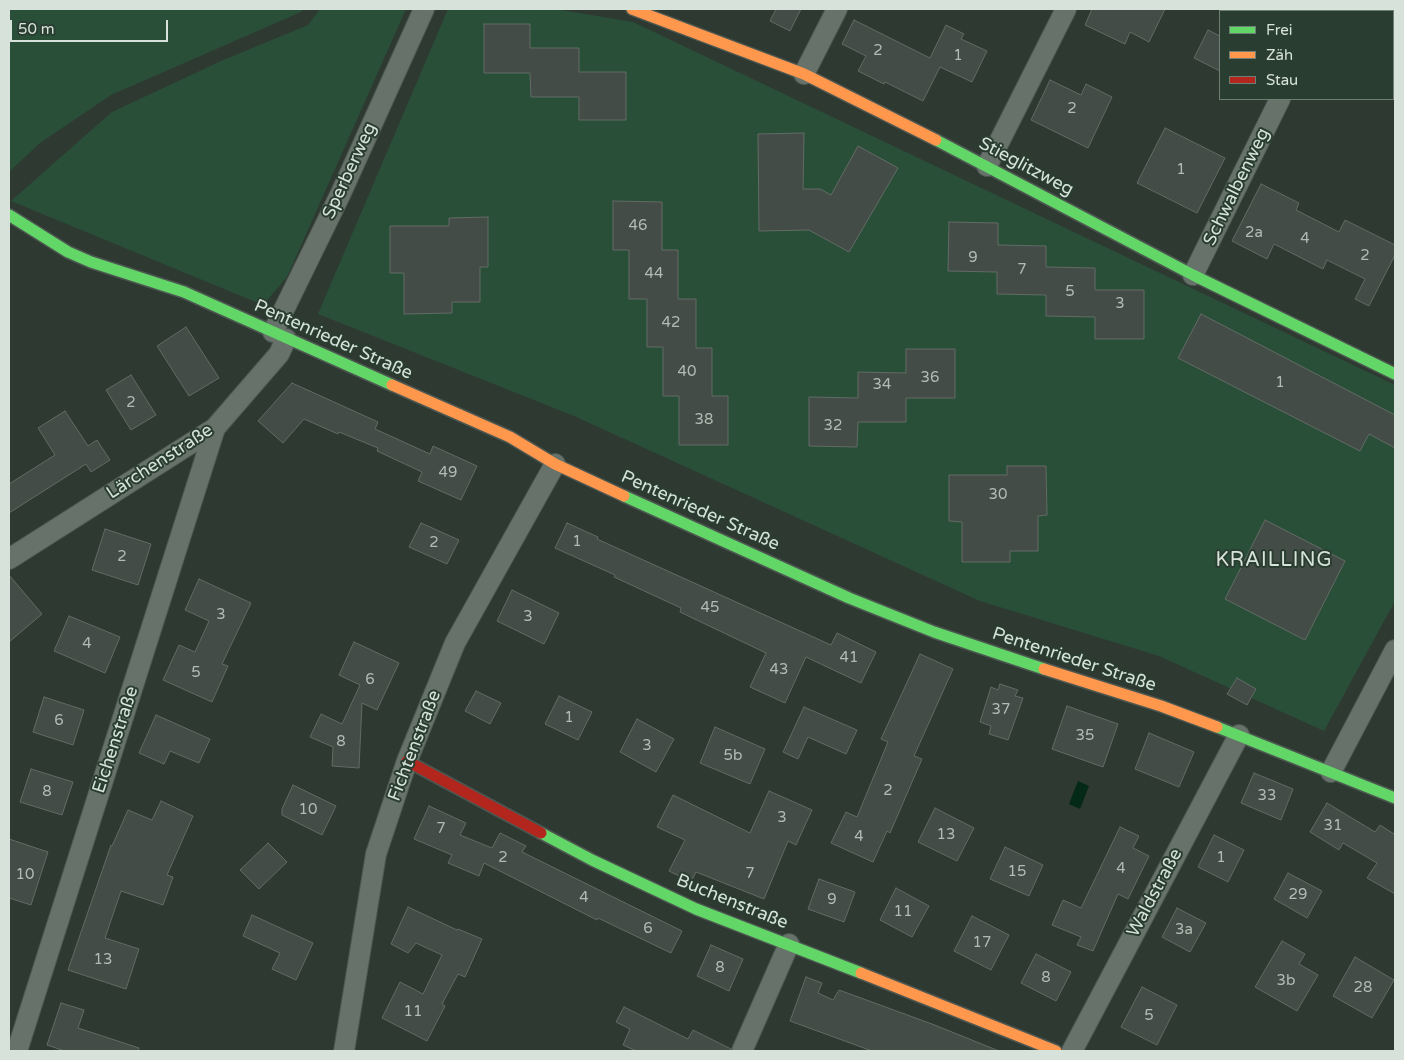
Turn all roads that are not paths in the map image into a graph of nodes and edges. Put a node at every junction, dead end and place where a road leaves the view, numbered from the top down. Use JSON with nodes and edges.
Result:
{"nodes":[{"id":1,"x":424,"y":9,"type":"edge"},
{"id":2,"x":636,"y":9,"type":"edge"},
{"id":3,"x":837,"y":9,"type":"edge"},
{"id":4,"x":1066,"y":9,"type":"edge"},
{"id":5,"x":804,"y":74,"type":"junction"},
{"id":6,"x":1280,"y":100,"type":"edge"},
{"id":7,"x":987,"y":166,"type":"junction"},
{"id":8,"x":9,"y":215,"type":"edge"},
{"id":9,"x":1193,"y":275,"type":"junction"},
{"id":10,"x":280,"y":335,"type":"junction"},
{"id":11,"x":1395,"y":374,"type":"edge"},
{"id":12,"x":215,"y":428,"type":"junction"},
{"id":13,"x":555,"y":464,"type":"junction"},
{"id":14,"x":9,"y":559,"type":"edge"},
{"id":15,"x":1395,"y":650,"type":"edge"},
{"id":16,"x":1239,"y":735,"type":"junction"},
{"id":17,"x":407,"y":761,"type":"junction"},
{"id":18,"x":1331,"y":772,"type":"junction"},
{"id":19,"x":1395,"y":798,"type":"edge"},
{"id":20,"x":789,"y":944,"type":"junction"},
{"id":21,"x":17,"y":1051,"type":"edge"},
{"id":22,"x":344,"y":1051,"type":"edge"},
{"id":23,"x":742,"y":1051,"type":"edge"},
{"id":24,"x":1056,"y":1051,"type":"edge"},
{"id":25,"x":1072,"y":1051,"type":"edge"}],
"edges":[{"from":1,"to":10,"type":"street","name":"Sperberweg"},
{"from":2,"to":5,"type":"street","name":"Stieglitzweg"},
{"from":3,"to":5,"type":"street"},
{"from":4,"to":7,"type":"street"},
{"from":5,"to":7,"type":"street","name":"Stieglitzweg"},
{"from":6,"to":9,"type":"street","name":"Schwalbenweg"},
{"from":7,"to":9,"type":"street","name":"Stieglitzweg"},
{"from":8,"to":10,"type":"street","name":"Pentenrieder Straße"},
{"from":9,"to":11,"type":"street","name":"Stieglitzweg"},
{"from":10,"to":12,"type":"street","name":"Lärchenstraße"},
{"from":10,"to":13,"type":"street","name":"Pentenrieder Straße"},
{"from":12,"to":14,"type":"street","name":"Lärchenstraße"},
{"from":12,"to":21,"type":"street","name":"Eichenstraße"},
{"from":13,"to":16,"type":"street","name":"Pentenrieder Straße"},
{"from":13,"to":17,"type":"street","name":"Fichtenstraße"},
{"from":15,"to":18,"type":"street"},
{"from":16,"to":18,"type":"street","name":"Pentenrieder Straße"},
{"from":16,"to":25,"type":"street","name":"Waldstraße"},
{"from":17,"to":20,"type":"street","name":"Buchenstraße"},
{"from":17,"to":22,"type":"street","name":"Fichtenstraße"},
{"from":18,"to":19,"type":"street","name":"Pentenrieder Straße"},
{"from":20,"to":23,"type":"street"},
{"from":20,"to":24,"type":"street","name":"Buchenstraße"}]}
